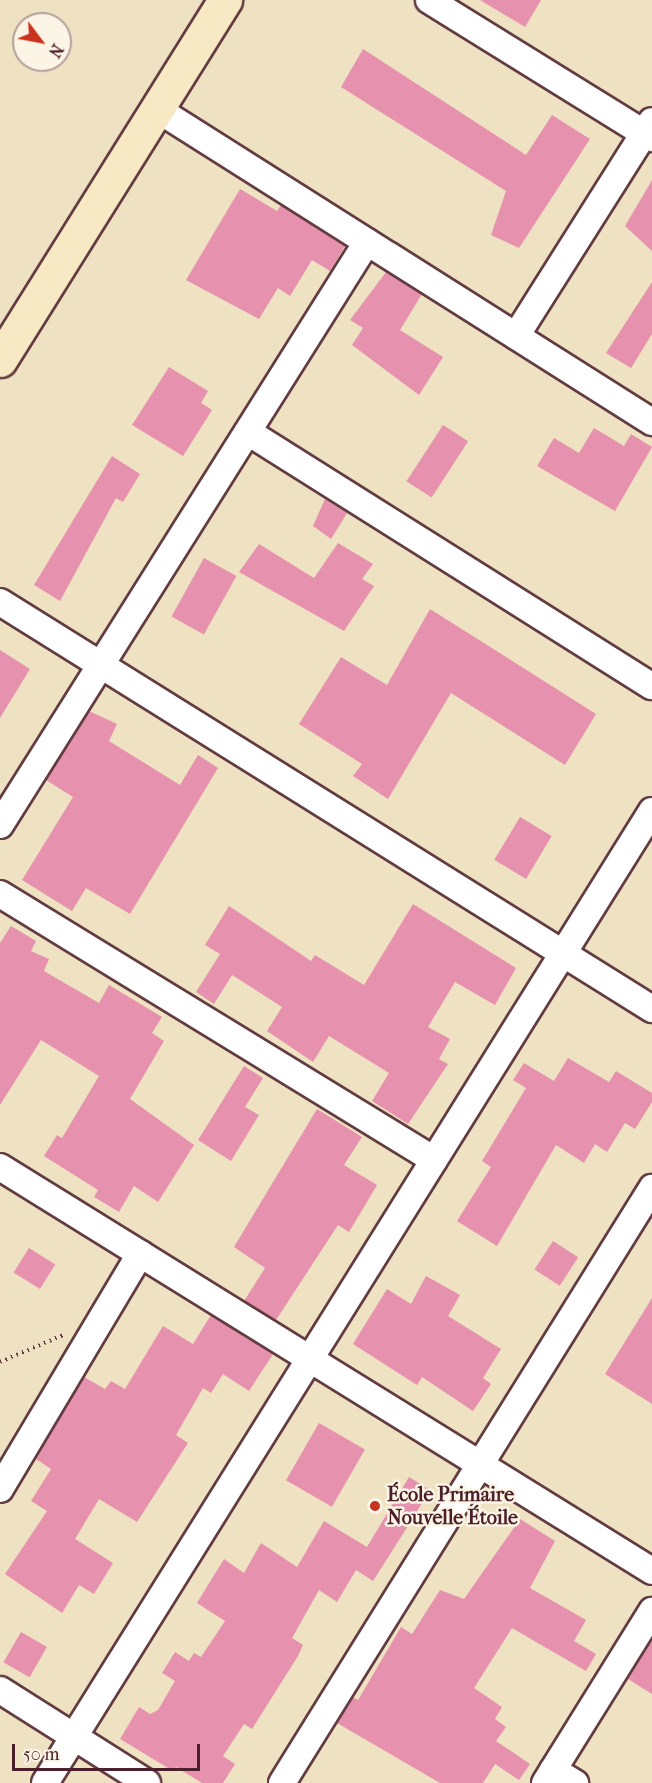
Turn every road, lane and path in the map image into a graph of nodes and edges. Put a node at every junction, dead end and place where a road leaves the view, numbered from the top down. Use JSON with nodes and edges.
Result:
{"nodes":[{"id":1,"x":225,"y":0,"type":"edge"},
{"id":2,"x":429,"y":0,"type":"edge"},
{"id":3,"x":157,"y":109,"type":"junction"},
{"id":4,"x":649,"y":131,"type":"edge"},
{"id":5,"x":367,"y":242,"type":"junction"},
{"id":6,"x":516,"y":336,"type":"junction"},
{"id":7,"x":0,"y":360,"type":"edge"},
{"id":8,"x":652,"y":422,"type":"edge"},
{"id":9,"x":248,"y":432,"type":"junction"},
{"id":10,"x":0,"y":602,"type":"edge"},
{"id":11,"x":101,"y":665,"type":"junction"},
{"id":12,"x":652,"y":686,"type":"edge"},
{"id":13,"x":652,"y":811,"type":"edge"},
{"id":14,"x":0,"y":825,"type":"edge"},
{"id":15,"x":0,"y":894,"type":"edge"},
{"id":16,"x":563,"y":953,"type":"junction"},
{"id":17,"x":652,"y":1009,"type":"edge"},
{"id":18,"x":434,"y":1160,"type":"junction"},
{"id":19,"x":0,"y":1167,"type":"edge"},
{"id":20,"x":652,"y":1188,"type":"edge"},
{"id":21,"x":140,"y":1254,"type":"junction"},
{"id":22,"x":102,"y":1318,"type":"junction"},
{"id":23,"x":309,"y":1359,"type":"junction"},
{"id":24,"x":0,"y":1362,"type":"edge"},
{"id":25,"x":480,"y":1464,"type":"junction"},
{"id":26,"x":0,"y":1490,"type":"edge"},
{"id":27,"x":652,"y":1571,"type":"edge"},
{"id":28,"x":652,"y":1611,"type":"edge"},
{"id":29,"x":0,"y":1690,"type":"edge"},
{"id":30,"x":73,"y":1737,"type":"junction"},
{"id":31,"x":549,"y":1776,"type":"edge"},
{"id":32,"x":45,"y":1783,"type":"edge"},
{"id":33,"x":147,"y":1783,"type":"edge"},
{"id":34,"x":282,"y":1783,"type":"edge"},
{"id":35,"x":575,"y":1783,"type":"edge"}],
"edges":[{"from":1,"to":3,"type":"street"},
{"from":2,"to":4,"type":"street"},
{"from":3,"to":5,"type":"street"},
{"from":3,"to":7,"type":"street"},
{"from":4,"to":6,"type":"street"},
{"from":5,"to":6,"type":"street"},
{"from":5,"to":9,"type":"street"},
{"from":6,"to":8,"type":"street"},
{"from":9,"to":11,"type":"street"},
{"from":9,"to":12,"type":"street"},
{"from":10,"to":11,"type":"street"},
{"from":11,"to":14,"type":"street"},
{"from":11,"to":16,"type":"street"},
{"from":13,"to":16,"type":"street"},
{"from":15,"to":18,"type":"street"},
{"from":16,"to":17,"type":"street"},
{"from":16,"to":18,"type":"street"},
{"from":18,"to":23,"type":"street"},
{"from":19,"to":21,"type":"street"},
{"from":20,"to":25,"type":"street"},
{"from":21,"to":22,"type":"street"},
{"from":21,"to":23,"type":"street"},
{"from":22,"to":24,"type":"path"},
{"from":22,"to":26,"type":"street"},
{"from":23,"to":25,"type":"street"},
{"from":23,"to":30,"type":"street"},
{"from":25,"to":27,"type":"street"},
{"from":25,"to":34,"type":"street"},
{"from":28,"to":31,"type":"street"},
{"from":29,"to":30,"type":"street"},
{"from":30,"to":32,"type":"street"},
{"from":30,"to":33,"type":"street"},
{"from":31,"to":35,"type":"street"}]}
